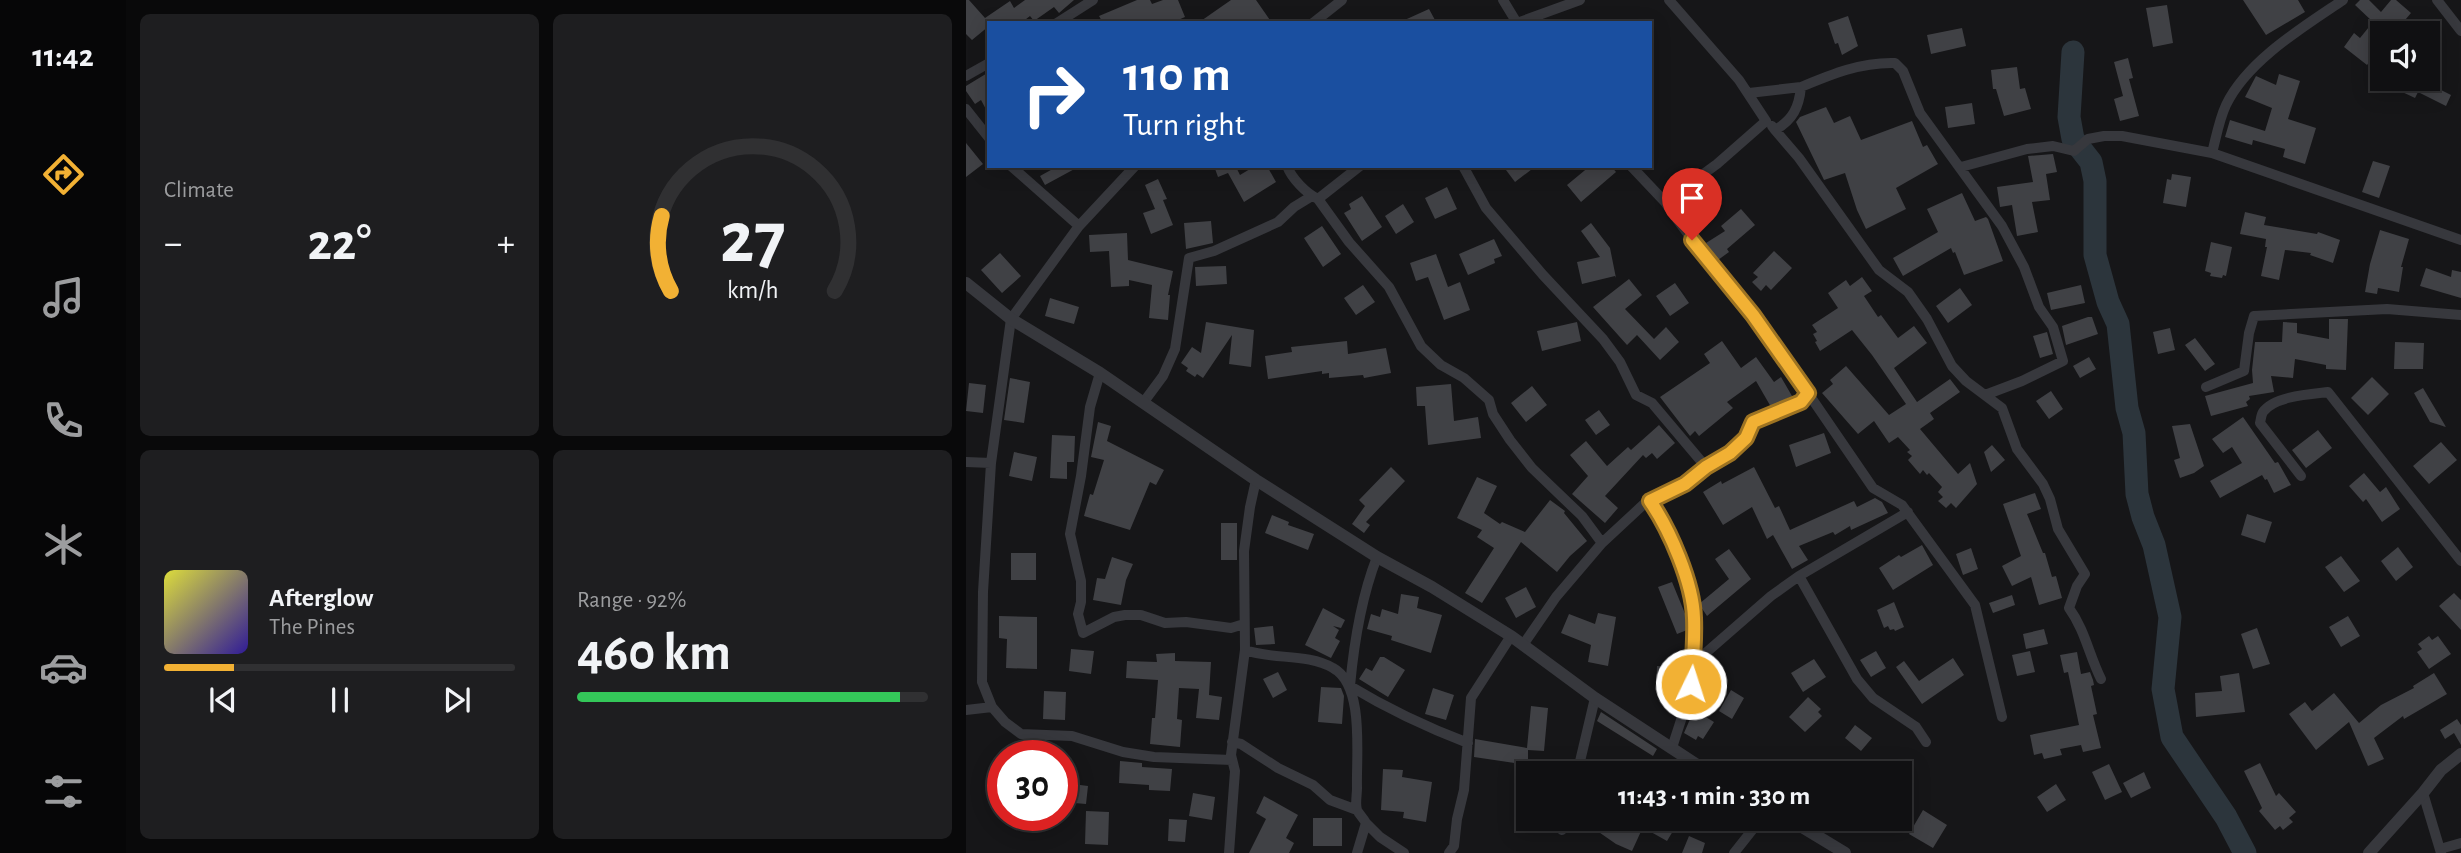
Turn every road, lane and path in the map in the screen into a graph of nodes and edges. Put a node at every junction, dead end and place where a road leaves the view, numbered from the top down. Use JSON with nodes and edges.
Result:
{"nodes":[{"id":1,"x":1093,"y":0,"type":"edge"},
{"id":2,"x":1342,"y":0,"type":"edge"},
{"id":3,"x":1503,"y":0,"type":"edge"},
{"id":4,"x":1580,"y":0,"type":"edge"},
{"id":5,"x":1669,"y":0,"type":"edge"},
{"id":6,"x":2343,"y":0,"type":"edge"},
{"id":7,"x":2437,"y":0,"type":"edge"},
{"id":8,"x":1060,"y":21,"type":"edge"},
{"id":9,"x":1315,"y":21,"type":"edge"},
{"id":10,"x":1516,"y":21,"type":"edge"},
{"id":11,"x":1522,"y":21,"type":"edge"},
{"id":12,"x":2461,"y":31,"type":"edge"},
{"id":13,"x":987,"y":64,"type":"edge"},
{"id":14,"x":966,"y":76,"type":"edge"},
{"id":15,"x":1801,"y":87,"type":"junction"},
{"id":16,"x":1749,"y":93,"type":"junction"},
{"id":17,"x":966,"y":109,"type":"edge"},
{"id":18,"x":1766,"y":121,"type":"junction"},
{"id":19,"x":1775,"y":130,"type":"junction"},
{"id":20,"x":987,"y":135,"type":"edge"},
{"id":21,"x":2212,"y":153,"type":"junction"},
{"id":22,"x":1961,"y":167,"type":"junction"},
{"id":23,"x":1013,"y":168,"type":"edge"},
{"id":24,"x":1133,"y":168,"type":"edge"},
{"id":25,"x":1288,"y":168,"type":"edge"},
{"id":26,"x":1357,"y":168,"type":"edge"},
{"id":27,"x":1464,"y":168,"type":"edge"},
{"id":28,"x":1633,"y":168,"type":"edge"},
{"id":29,"x":1315,"y":197,"type":"junction"},
{"id":30,"x":1665,"y":202,"type":"junction"},
{"id":31,"x":1079,"y":226,"type":"junction"},
{"id":32,"x":2461,"y":240,"type":"edge"},
{"id":33,"x":966,"y":283,"type":"edge"},
{"id":34,"x":2461,"y":315,"type":"edge"},
{"id":35,"x":1010,"y":319,"type":"junction"},
{"id":36,"x":1100,"y":373,"type":"junction"},
{"id":37,"x":2206,"y":387,"type":"dead end"},
{"id":38,"x":1808,"y":393,"type":"junction"},
{"id":39,"x":1985,"y":395,"type":"junction"},
{"id":40,"x":1143,"y":402,"type":"junction"},
{"id":41,"x":966,"y":462,"type":"edge"},
{"id":42,"x":991,"y":463,"type":"junction"},
{"id":43,"x":1706,"y":467,"type":"junction"},
{"id":44,"x":2301,"y":476,"type":"dead end"},
{"id":45,"x":1256,"y":480,"type":"junction"},
{"id":46,"x":1650,"y":501,"type":"junction"},
{"id":47,"x":1908,"y":512,"type":"junction"},
{"id":48,"x":1602,"y":544,"type":"junction"},
{"id":49,"x":1377,"y":557,"type":"junction"},
{"id":50,"x":2461,"y":561,"type":"edge"},
{"id":51,"x":1799,"y":576,"type":"junction"},
{"id":52,"x":1244,"y":624,"type":"junction"},
{"id":53,"x":1511,"y":636,"type":"junction"},
{"id":54,"x":1523,"y":645,"type":"junction"},
{"id":55,"x":1245,"y":650,"type":"junction"},
{"id":56,"x":1693,"y":664,"type":"junction"},
{"id":57,"x":2101,"y":679,"type":"dead end"},
{"id":58,"x":1349,"y":686,"type":"junction"},
{"id":59,"x":1595,"y":698,"type":"junction"},
{"id":60,"x":992,"y":707,"type":"junction"},
{"id":61,"x":966,"y":710,"type":"edge"},
{"id":62,"x":2002,"y":717,"type":"dead end"},
{"id":63,"x":1232,"y":742,"type":"junction"},
{"id":64,"x":1926,"y":742,"type":"dead end"},
{"id":65,"x":1468,"y":743,"type":"junction"},
{"id":66,"x":1672,"y":748,"type":"junction"},
{"id":67,"x":2461,"y":754,"type":"edge"},
{"id":68,"x":1232,"y":760,"type":"junction"},
{"id":69,"x":1580,"y":761,"type":"edge"},
{"id":70,"x":1692,"y":761,"type":"edge"},
{"id":71,"x":2423,"y":793,"type":"junction"},
{"id":72,"x":1357,"y":810,"type":"junction"},
{"id":73,"x":1366,"y":823,"type":"junction"},
{"id":74,"x":1751,"y":831,"type":"edge"},
{"id":75,"x":1805,"y":831,"type":"edge"},
{"id":76,"x":2461,"y":843,"type":"edge"},
{"id":77,"x":1830,"y":849,"type":"edge"},
{"id":78,"x":2441,"y":851,"type":"edge"},
{"id":79,"x":1229,"y":853,"type":"edge"},
{"id":80,"x":1357,"y":853,"type":"edge"},
{"id":81,"x":1404,"y":853,"type":"edge"},
{"id":82,"x":1450,"y":853,"type":"edge"},
{"id":83,"x":1734,"y":853,"type":"edge"},
{"id":84,"x":1845,"y":853,"type":"edge"},
{"id":85,"x":2368,"y":853,"type":"edge"}],
"edges":[{"from":1,"to":8,"type":"street"},
{"from":2,"to":9,"type":"street"},
{"from":3,"to":10,"type":"street"},
{"from":4,"to":11,"type":"street"},
{"from":5,"to":16,"type":"street"},
{"from":6,"to":21,"type":"street"},
{"from":7,"to":12,"type":"street"},
{"from":13,"to":14,"type":"street"},
{"from":15,"to":16,"type":"street"},
{"from":15,"to":19,"type":"street"},
{"from":15,"to":22,"type":"street"},
{"from":16,"to":18,"type":"street"},
{"from":17,"to":20,"type":"street"},
{"from":18,"to":19,"type":"street"},
{"from":18,"to":30,"type":"street"},
{"from":19,"to":39,"type":"street"},
{"from":21,"to":22,"type":"street"},
{"from":21,"to":32,"type":"street"},
{"from":22,"to":39,"type":"street"},
{"from":23,"to":31,"type":"street"},
{"from":24,"to":31,"type":"street"},
{"from":25,"to":29,"type":"street"},
{"from":26,"to":29,"type":"street"},
{"from":27,"to":43,"type":"street"},
{"from":28,"to":30,"type":"street"},
{"from":29,"to":40,"type":"street"},
{"from":29,"to":48,"type":"street"},
{"from":30,"to":38,"type":"street"},
{"from":31,"to":35,"type":"street"},
{"from":33,"to":35,"type":"street"},
{"from":34,"to":37,"type":"street"},
{"from":35,"to":36,"type":"street"},
{"from":35,"to":42,"type":"street"},
{"from":36,"to":40,"type":"street"},
{"from":36,"to":52,"type":"street"},
{"from":38,"to":43,"type":"street"},
{"from":38,"to":47,"type":"street"},
{"from":39,"to":57,"type":"street"},
{"from":40,"to":45,"type":"street"},
{"from":41,"to":42,"type":"street"},
{"from":42,"to":60,"type":"street"},
{"from":43,"to":46,"type":"street"},
{"from":44,"to":50,"type":"street"},
{"from":45,"to":49,"type":"street"},
{"from":45,"to":52,"type":"street"},
{"from":46,"to":48,"type":"street"},
{"from":46,"to":56,"type":"street"},
{"from":47,"to":51,"type":"street"},
{"from":47,"to":62,"type":"street"},
{"from":48,"to":54,"type":"street"},
{"from":49,"to":53,"type":"street"},
{"from":49,"to":58,"type":"street"},
{"from":51,"to":56,"type":"street"},
{"from":51,"to":64,"type":"street"},
{"from":52,"to":55,"type":"street"},
{"from":53,"to":54,"type":"street"},
{"from":53,"to":65,"type":"street"},
{"from":54,"to":59,"type":"street"},
{"from":55,"to":58,"type":"street"},
{"from":55,"to":63,"type":"street"},
{"from":56,"to":66,"type":"street"},
{"from":58,"to":65,"type":"street"},
{"from":58,"to":72,"type":"street"},
{"from":59,"to":66,"type":"street"},
{"from":59,"to":69,"type":"street"},
{"from":60,"to":61,"type":"street"},
{"from":60,"to":68,"type":"street"},
{"from":63,"to":68,"type":"street"},
{"from":63,"to":72,"type":"street"},
{"from":65,"to":82,"type":"street"},
{"from":66,"to":70,"type":"street"},
{"from":67,"to":71,"type":"street"},
{"from":68,"to":79,"type":"street"},
{"from":71,"to":78,"type":"street"},
{"from":71,"to":85,"type":"street"},
{"from":72,"to":73,"type":"street"},
{"from":73,"to":80,"type":"street"},
{"from":73,"to":81,"type":"street"},
{"from":74,"to":83,"type":"street"},
{"from":75,"to":77,"type":"street"},
{"from":76,"to":78,"type":"street"},
{"from":77,"to":84,"type":"street"}]}
